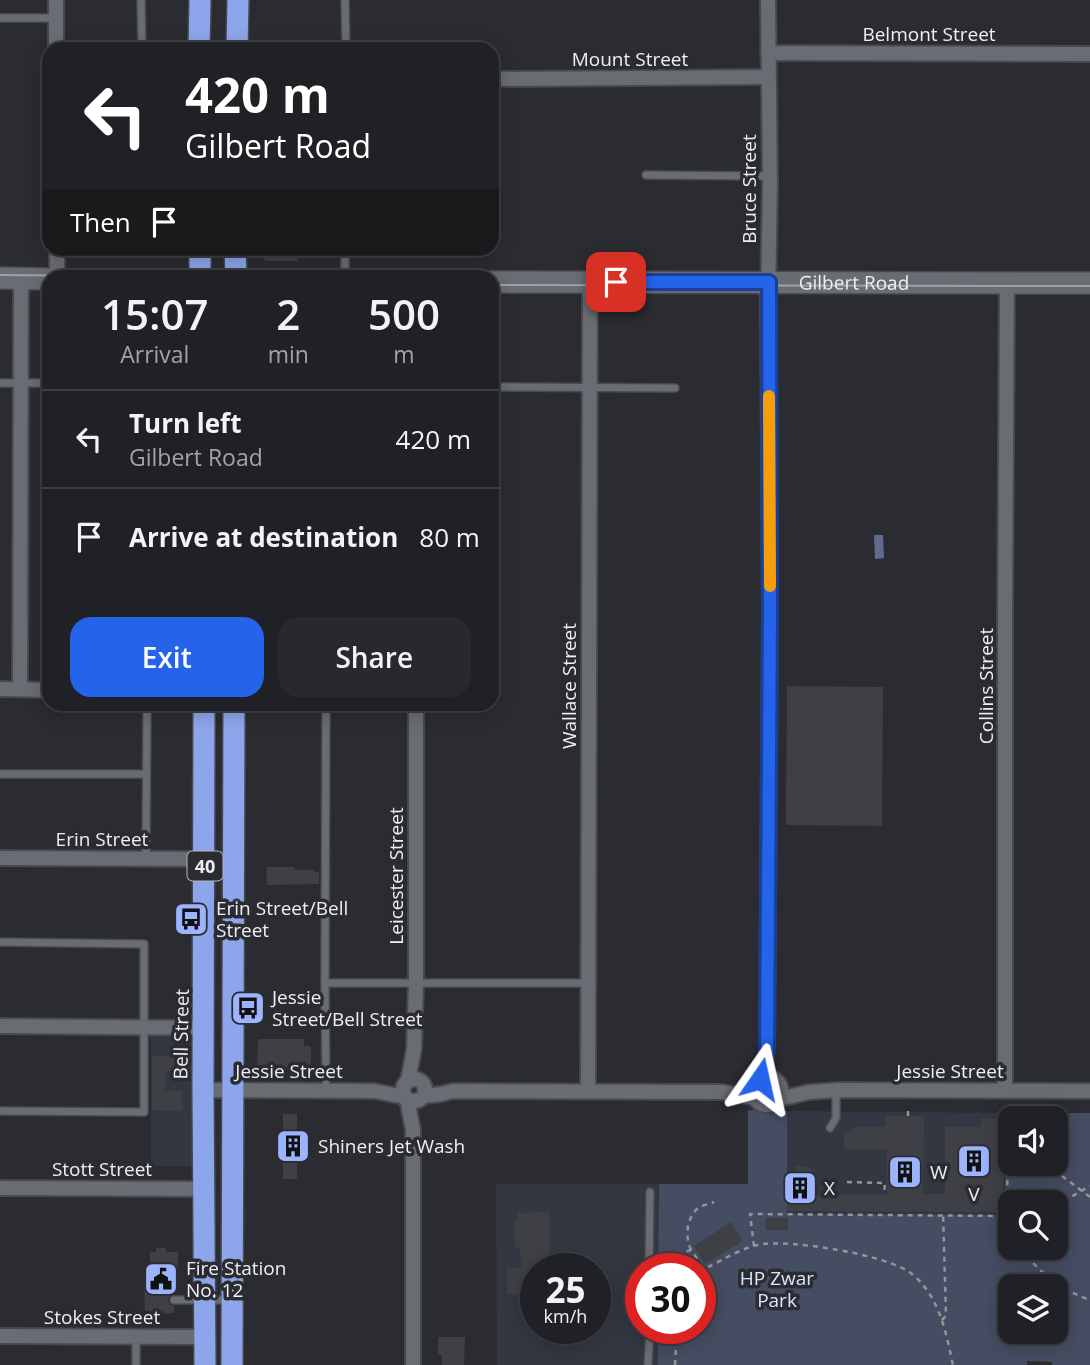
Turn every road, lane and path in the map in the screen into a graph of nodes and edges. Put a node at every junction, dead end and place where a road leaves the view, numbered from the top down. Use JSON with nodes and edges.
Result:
{"nodes":[{"id":1,"x":56,"y":0,"type":"edge"},
{"id":2,"x":141,"y":0,"type":"edge"},
{"id":3,"x":201,"y":0,"type":"edge"},
{"id":4,"x":238,"y":0,"type":"edge"},
{"id":5,"x":345,"y":0,"type":"edge"},
{"id":6,"x":768,"y":0,"type":"edge"},
{"id":7,"x":0,"y":18,"type":"edge"},
{"id":8,"x":56,"y":18,"type":"junction"},
{"id":9,"x":56,"y":42,"type":"edge"},
{"id":10,"x":142,"y":42,"type":"edge"},
{"id":11,"x":199,"y":42,"type":"edge"},
{"id":12,"x":237,"y":42,"type":"edge"},
{"id":13,"x":346,"y":42,"type":"edge"},
{"id":14,"x":768,"y":53,"type":"junction"},
{"id":15,"x":1090,"y":54,"type":"edge"},
{"id":16,"x":768,"y":77,"type":"junction"},
{"id":17,"x":499,"y":79,"type":"edge"},
{"id":18,"x":646,"y":175,"type":"dead end"},
{"id":19,"x":770,"y":176,"type":"junction"},
{"id":20,"x":10,"y":279,"type":"edge"},
{"id":21,"x":42,"y":279,"type":"edge"},
{"id":22,"x":499,"y":282,"type":"edge"},
{"id":23,"x":590,"y":282,"type":"junction"},
{"id":24,"x":769,"y":282,"type":"junction"},
{"id":25,"x":1007,"y":282,"type":"junction"},
{"id":26,"x":1090,"y":283,"type":"edge"},
{"id":27,"x":0,"y":383,"type":"edge"},
{"id":28,"x":21,"y":383,"type":"junction"},
{"id":29,"x":42,"y":383,"type":"edge"},
{"id":30,"x":499,"y":387,"type":"edge"},
{"id":31,"x":589,"y":387,"type":"junction"},
{"id":32,"x":675,"y":388,"type":"dead end"},
{"id":33,"x":0,"y":689,"type":"edge"},
{"id":34,"x":20,"y":689,"type":"junction"},
{"id":35,"x":42,"y":690,"type":"edge"},
{"id":36,"x":146,"y":711,"type":"edge"},
{"id":37,"x":204,"y":711,"type":"edge"},
{"id":38,"x":234,"y":711,"type":"edge"},
{"id":39,"x":326,"y":711,"type":"edge"},
{"id":40,"x":416,"y":711,"type":"edge"},
{"id":41,"x":0,"y":774,"type":"edge"},
{"id":42,"x":146,"y":774,"type":"junction"},
{"id":43,"x":0,"y":858,"type":"edge"},
{"id":44,"x":146,"y":859,"type":"junction"},
{"id":45,"x":205,"y":859,"type":"junction"},
{"id":46,"x":0,"y":943,"type":"edge"},
{"id":47,"x":325,"y":983,"type":"junction"},
{"id":48,"x":588,"y":983,"type":"junction"},
{"id":49,"x":416,"y":984,"type":"junction"},
{"id":50,"x":0,"y":1026,"type":"edge"},
{"id":51,"x":145,"y":1027,"type":"junction"},
{"id":52,"x":204,"y":1028,"type":"junction"},
{"id":53,"x":765,"y":1085,"type":"junction"},
{"id":54,"x":203,"y":1090,"type":"junction"},
{"id":55,"x":326,"y":1090,"type":"junction"},
{"id":56,"x":414,"y":1090,"type":"junction"},
{"id":57,"x":836,"y":1090,"type":"junction"},
{"id":58,"x":1006,"y":1090,"type":"junction"},
{"id":59,"x":232,"y":1091,"type":"junction"},
{"id":60,"x":588,"y":1091,"type":"junction"},
{"id":61,"x":1090,"y":1091,"type":"edge"},
{"id":62,"x":809,"y":1092,"type":"junction"},
{"id":63,"x":779,"y":1099,"type":"junction"},
{"id":64,"x":908,"y":1110,"type":"dead end"},
{"id":65,"x":0,"y":1111,"type":"edge"},
{"id":66,"x":908,"y":1116,"type":"dead end"},
{"id":67,"x":830,"y":1128,"type":"dead end"},
{"id":68,"x":1062,"y":1176,"type":"edge"},
{"id":69,"x":847,"y":1182,"type":"dead end"},
{"id":70,"x":1090,"y":1186,"type":"edge"},
{"id":71,"x":0,"y":1188,"type":"edge"},
{"id":72,"x":204,"y":1189,"type":"junction"},
{"id":73,"x":650,"y":1192,"type":"dead end"},
{"id":74,"x":1083,"y":1192,"type":"junction"},
{"id":75,"x":884,"y":1195,"type":"dead end"},
{"id":76,"x":1090,"y":1197,"type":"edge"},
{"id":77,"x":1068,"y":1200,"type":"edge"},
{"id":78,"x":714,"y":1202,"type":"dead end"},
{"id":79,"x":943,"y":1214,"type":"junction"},
{"id":80,"x":998,"y":1216,"type":"edge"},
{"id":81,"x":754,"y":1246,"type":"junction"},
{"id":82,"x":691,"y":1250,"type":"junction"},
{"id":83,"x":649,"y":1253,"type":"edge"},
{"id":84,"x":680,"y":1253,"type":"edge"},
{"id":85,"x":1030,"y":1260,"type":"edge"},
{"id":86,"x":174,"y":1300,"type":"dead end"},
{"id":87,"x":205,"y":1300,"type":"junction"},
{"id":88,"x":232,"y":1300,"type":"junction"},
{"id":89,"x":1090,"y":1300,"type":"edge"},
{"id":90,"x":942,"y":1320,"type":"junction"},
{"id":91,"x":0,"y":1336,"type":"edge"},
{"id":92,"x":136,"y":1337,"type":"junction"},
{"id":93,"x":205,"y":1337,"type":"junction"},
{"id":94,"x":649,"y":1344,"type":"edge"},
{"id":95,"x":676,"y":1344,"type":"edge"},
{"id":96,"x":136,"y":1365,"type":"edge"},
{"id":97,"x":205,"y":1365,"type":"edge"},
{"id":98,"x":232,"y":1365,"type":"edge"},
{"id":99,"x":413,"y":1365,"type":"edge"},
{"id":100,"x":648,"y":1365,"type":"edge"},
{"id":101,"x":675,"y":1365,"type":"edge"},
{"id":102,"x":953,"y":1365,"type":"edge"}],
"edges":[{"from":1,"to":8,"type":"street"},
{"from":2,"to":10,"type":"lane"},
{"from":3,"to":11,"type":"highway"},
{"from":4,"to":12,"type":"highway"},
{"from":5,"to":13,"type":"lane"},
{"from":6,"to":14,"type":"street","name":"Bruce Street"},
{"from":7,"to":8,"type":"lane"},
{"from":8,"to":9,"type":"street"},
{"from":14,"to":15,"type":"street","name":"Belmont Street"},
{"from":14,"to":16,"type":"street","name":"Bruce Street"},
{"from":16,"to":17,"type":"street","name":"Mount Street"},
{"from":16,"to":19,"type":"street","name":"Bruce Street"},
{"from":18,"to":19,"type":"lane"},
{"from":19,"to":24,"type":"street","name":"Bruce Street"},
{"from":20,"to":21,"type":"street"},
{"from":20,"to":28,"type":"street"},
{"from":22,"to":23,"type":"street","name":"Gilbert Road"},
{"from":23,"to":24,"type":"street","name":"Gilbert Road"},
{"from":23,"to":31,"type":"street","name":"Wallace Street"},
{"from":24,"to":25,"type":"street","name":"Gilbert Road"},
{"from":24,"to":53,"type":"street","name":"Bruce Street"},
{"from":25,"to":26,"type":"street","name":"Gilbert Road"},
{"from":25,"to":58,"type":"street","name":"Collins Street"},
{"from":27,"to":28,"type":"lane"},
{"from":28,"to":29,"type":"lane"},
{"from":28,"to":34,"type":"street"},
{"from":30,"to":31,"type":"lane"},
{"from":31,"to":32,"type":"lane"},
{"from":31,"to":48,"type":"street","name":"Wallace Street"},
{"from":33,"to":34,"type":"street"},
{"from":34,"to":35,"type":"street"},
{"from":36,"to":42,"type":"lane"},
{"from":37,"to":45,"type":"highway","name":"Bell Street","number":"40"},
{"from":38,"to":59,"type":"highway","number":"40"},
{"from":39,"to":47,"type":"lane"},
{"from":40,"to":49,"type":"street","name":"Leicester Street"},
{"from":41,"to":42,"type":"lane"},
{"from":42,"to":44,"type":"lane"},
{"from":43,"to":44,"type":"street","name":"Erin Street"},
{"from":44,"to":45,"type":"street","name":"Erin Street"},
{"from":45,"to":52,"type":"highway","name":"Bell Street","number":"40"},
{"from":46,"to":51,"type":"lane"},
{"from":47,"to":49,"type":"lane"},
{"from":47,"to":55,"type":"lane"},
{"from":48,"to":49,"type":"lane"},
{"from":48,"to":60,"type":"street","name":"Wallace Street"},
{"from":49,"to":56,"type":"street","name":"Leicester Street"},
{"from":50,"to":51,"type":"street"},
{"from":51,"to":52,"type":"street"},
{"from":51,"to":65,"type":"lane"},
{"from":52,"to":54,"type":"highway","name":"Bell Street","number":"40"},
{"from":53,"to":60,"type":"street","name":"Jessie Street"},
{"from":53,"to":62,"type":"street","name":"Jessie Street"},
{"from":53,"to":63,"type":"street","name":"Bruce Street"},
{"from":53,"to":63,"type":"street","name":"Jessie Street"},
{"from":54,"to":59,"type":"street","name":"Jessie Street"},
{"from":54,"to":72,"type":"highway","name":"Bell Street","number":"40"},
{"from":55,"to":56,"type":"street","name":"Jessie Street"},
{"from":55,"to":59,"type":"street","name":"Jessie Street"},
{"from":56,"to":60,"type":"street","name":"Jessie Street"},
{"from":56,"to":99,"type":"street","name":"Leicester Street"},
{"from":57,"to":58,"type":"street","name":"Jessie Street"},
{"from":57,"to":62,"type":"street","name":"Jessie Street"},
{"from":57,"to":67,"type":"lane"},
{"from":58,"to":61,"type":"street","name":"Jessie Street"},
{"from":59,"to":88,"type":"highway","number":"40"},
{"from":62,"to":63,"type":"street","name":"Jessie Street"},
{"from":64,"to":66,"type":"path"},
{"from":68,"to":74,"type":"path"},
{"from":69,"to":75,"type":"path"},
{"from":70,"to":74,"type":"path"},
{"from":71,"to":72,"type":"street","name":"Stott Street"},
{"from":72,"to":87,"type":"highway","name":"Bell Street","number":"40"},
{"from":73,"to":83,"type":"lane"},
{"from":74,"to":76,"type":"path"},
{"from":74,"to":77,"type":"path"},
{"from":78,"to":82,"type":"path"},
{"from":79,"to":80,"type":"path"},
{"from":79,"to":81,"type":"path"},
{"from":79,"to":90,"type":"path"},
{"from":81,"to":82,"type":"path"},
{"from":81,"to":90,"type":"path"},
{"from":82,"to":84,"type":"path"},
{"from":85,"to":89,"type":"path"},
{"from":86,"to":87,"type":"lane"},
{"from":87,"to":88,"type":"lane"},
{"from":87,"to":93,"type":"highway","name":"Bell Street","number":"40"},
{"from":88,"to":98,"type":"highway","number":"40"},
{"from":90,"to":102,"type":"path"},
{"from":91,"to":92,"type":"street","name":"Stokes Street"},
{"from":92,"to":93,"type":"street","name":"Stokes Street"},
{"from":92,"to":96,"type":"lane"},
{"from":93,"to":97,"type":"highway","name":"Bell Street","number":"40"},
{"from":94,"to":100,"type":"lane"},
{"from":95,"to":101,"type":"path"}]}
